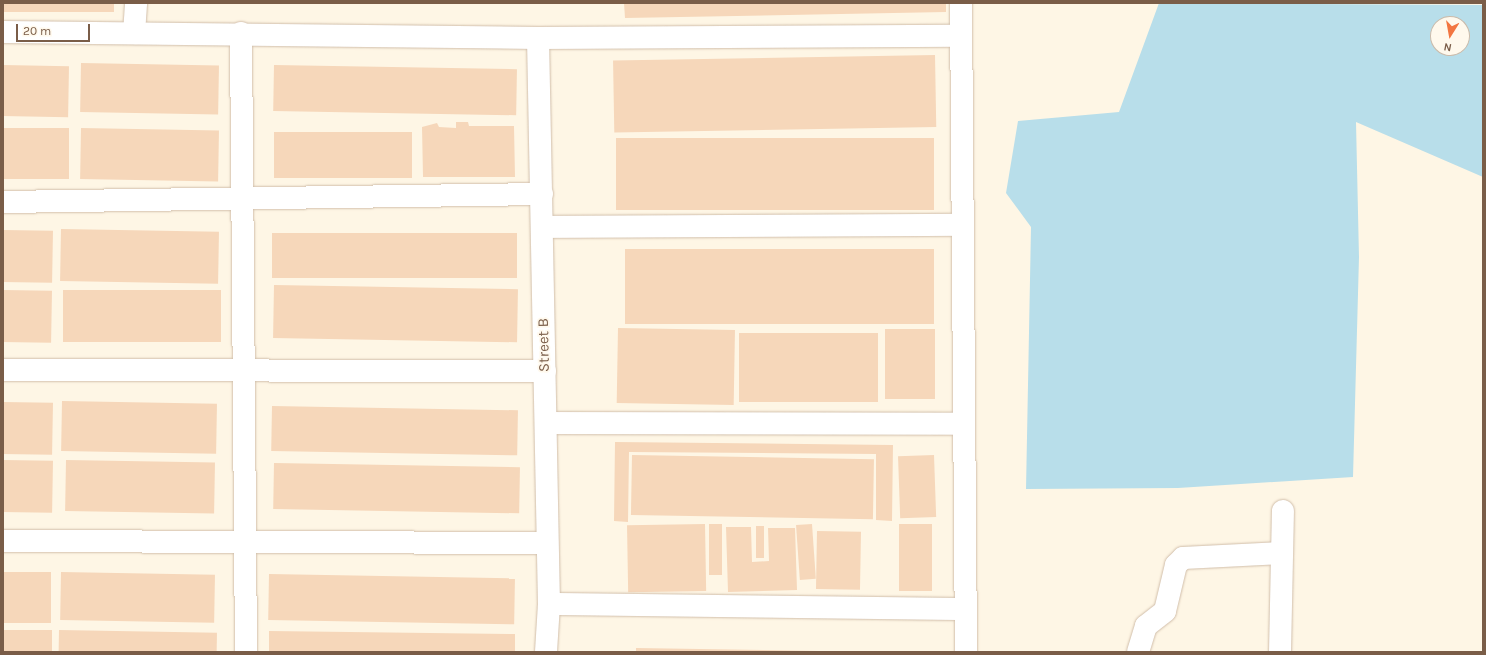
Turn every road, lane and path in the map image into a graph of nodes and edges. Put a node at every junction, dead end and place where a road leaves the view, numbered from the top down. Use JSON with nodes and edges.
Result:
{"nodes":[{"id":1,"x":136,"y":3,"type":"edge"},
{"id":2,"x":961,"y":3,"type":"edge"},
{"id":3,"x":3,"y":32,"type":"edge"},
{"id":4,"x":241,"y":32,"type":"junction"},
{"id":5,"x":134,"y":33,"type":"junction"},
{"id":6,"x":960,"y":36,"type":"junction"},
{"id":7,"x":538,"y":38,"type":"junction"},
{"id":8,"x":542,"y":194,"type":"junction"},
{"id":9,"x":244,"y":199,"type":"junction"},
{"id":10,"x":3,"y":202,"type":"edge"},
{"id":11,"x":962,"y":224,"type":"junction"},
{"id":12,"x":542,"y":228,"type":"junction"},
{"id":13,"x":3,"y":370,"type":"edge"},
{"id":14,"x":244,"y":370,"type":"junction"},
{"id":15,"x":545,"y":371,"type":"junction"},
{"id":16,"x":546,"y":423,"type":"junction"},
{"id":17,"x":964,"y":424,"type":"junction"},
{"id":18,"x":1283,"y":511,"type":"dead end"},
{"id":19,"x":3,"y":541,"type":"edge"},
{"id":20,"x":246,"y":543,"type":"junction"},
{"id":21,"x":546,"y":543,"type":"junction"},
{"id":22,"x":1282,"y":553,"type":"junction"},
{"id":23,"x":549,"y":604,"type":"junction"},
{"id":24,"x":966,"y":609,"type":"junction"},
{"id":25,"x":246,"y":652,"type":"edge"},
{"id":26,"x":546,"y":652,"type":"edge"},
{"id":27,"x":966,"y":652,"type":"edge"},
{"id":28,"x":1138,"y":652,"type":"edge"},
{"id":29,"x":1280,"y":652,"type":"edge"}],
"edges":[{"from":1,"to":5,"type":"street"},
{"from":2,"to":6,"type":"street"},
{"from":3,"to":5,"type":"street"},
{"from":4,"to":5,"type":"street"},
{"from":4,"to":7,"type":"street"},
{"from":4,"to":9,"type":"street"},
{"from":6,"to":7,"type":"street"},
{"from":6,"to":11,"type":"street"},
{"from":7,"to":8,"type":"street","name":"Street B"},
{"from":8,"to":9,"type":"street"},
{"from":8,"to":12,"type":"street","name":"Street B"},
{"from":9,"to":10,"type":"street"},
{"from":9,"to":14,"type":"street"},
{"from":11,"to":12,"type":"street"},
{"from":11,"to":17,"type":"street"},
{"from":12,"to":15,"type":"street","name":"Street B"},
{"from":13,"to":14,"type":"street"},
{"from":14,"to":15,"type":"street"},
{"from":14,"to":20,"type":"street"},
{"from":15,"to":16,"type":"street","name":"Street B"},
{"from":16,"to":17,"type":"street"},
{"from":16,"to":21,"type":"street","name":"Street B"},
{"from":17,"to":24,"type":"street"},
{"from":18,"to":22,"type":"street"},
{"from":19,"to":20,"type":"street"},
{"from":20,"to":21,"type":"street"},
{"from":20,"to":25,"type":"street"},
{"from":21,"to":23,"type":"street","name":"Street B"},
{"from":22,"to":28,"type":"street"},
{"from":22,"to":29,"type":"street"},
{"from":23,"to":24,"type":"street"},
{"from":23,"to":26,"type":"street","name":"Street B"},
{"from":24,"to":27,"type":"street"}]}
